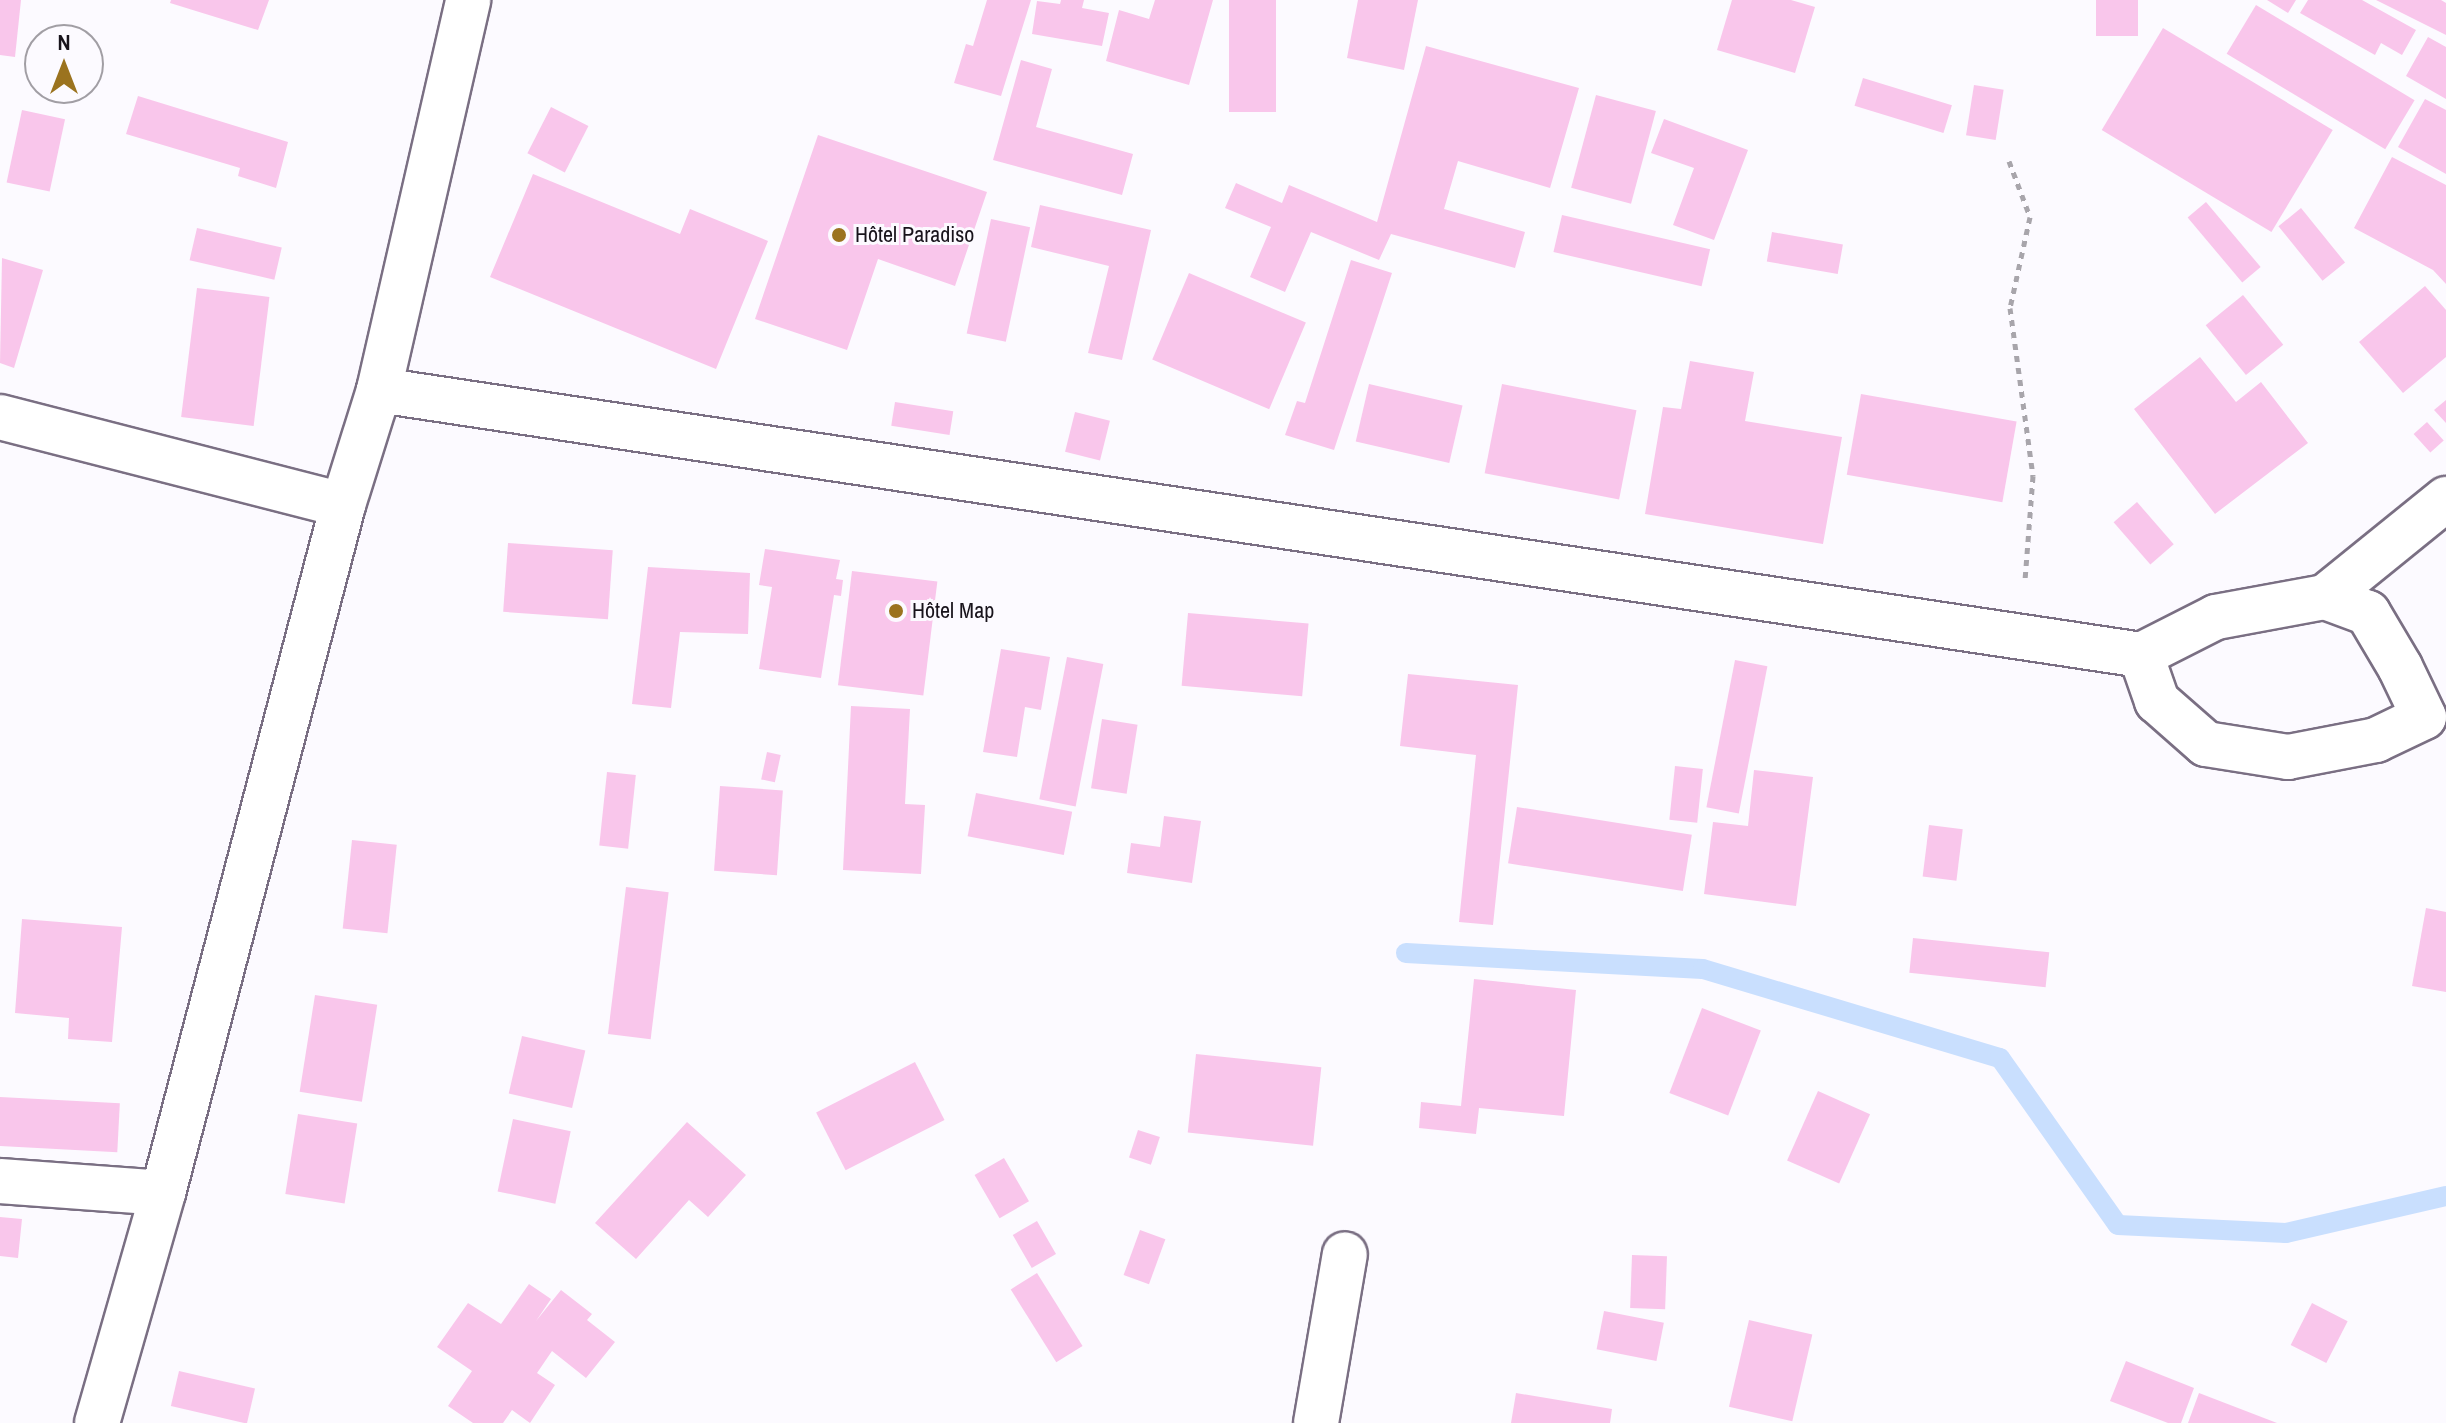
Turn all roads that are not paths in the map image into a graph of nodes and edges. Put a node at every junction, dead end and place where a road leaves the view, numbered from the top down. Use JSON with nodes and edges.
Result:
{"nodes":[{"id":1,"x":468,"y":0,"type":"edge"},
{"id":2,"x":379,"y":390,"type":"junction"},
{"id":3,"x":0,"y":417,"type":"edge"},
{"id":4,"x":2446,"y":499,"type":"edge"},
{"id":5,"x":343,"y":505,"type":"junction"},
{"id":6,"x":2325,"y":597,"type":"junction"},
{"id":7,"x":2141,"y":655,"type":"junction"},
{"id":8,"x":2435,"y":719,"type":"edge"},
{"id":9,"x":0,"y":1181,"type":"edge"},
{"id":10,"x":163,"y":1193,"type":"junction"},
{"id":11,"x":1345,"y":1254,"type":"dead end"},
{"id":12,"x":97,"y":1423,"type":"edge"},
{"id":13,"x":1316,"y":1423,"type":"edge"}],
"edges":[{"from":1,"to":2,"type":"main road"},
{"from":2,"to":5,"type":"main road"},
{"from":2,"to":7,"type":"main road"},
{"from":3,"to":5,"type":"main road"},
{"from":4,"to":6,"type":"main road"},
{"from":5,"to":10,"type":"main road"},
{"from":6,"to":7,"type":"main road"},
{"from":6,"to":8,"type":"main road"},
{"from":7,"to":8,"type":"main road"},
{"from":9,"to":10,"type":"main road"},
{"from":10,"to":12,"type":"main road"},
{"from":11,"to":13,"type":"main road"}]}
